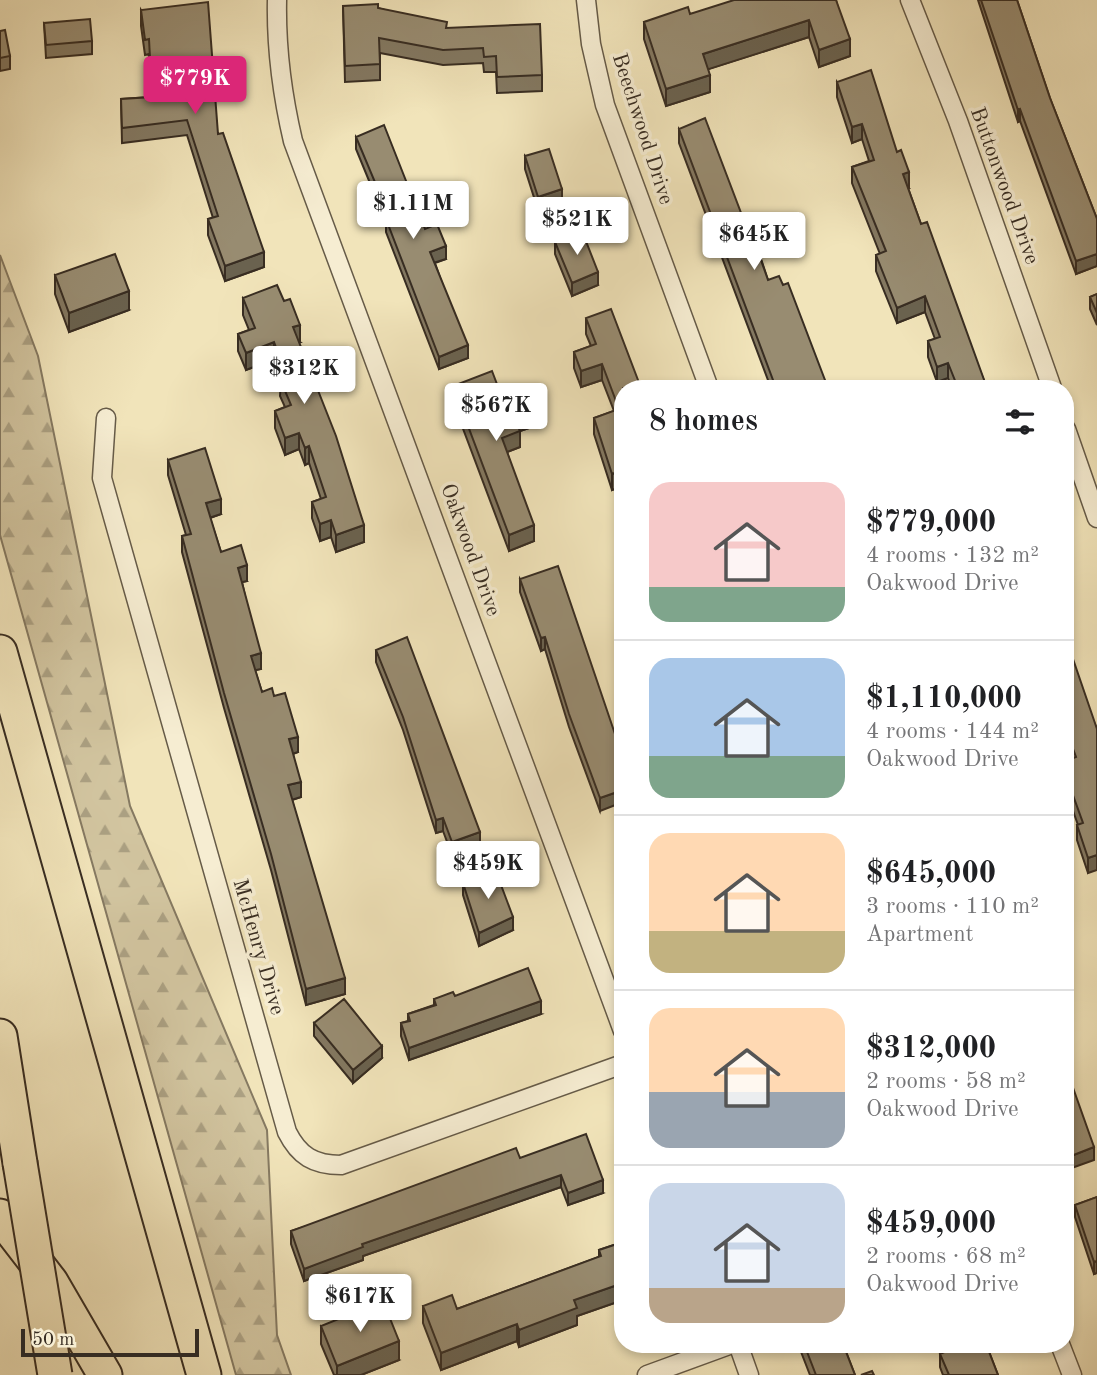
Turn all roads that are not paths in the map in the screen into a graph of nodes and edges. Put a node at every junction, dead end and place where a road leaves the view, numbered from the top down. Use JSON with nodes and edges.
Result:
{"nodes":[{"id":1,"x":277,"y":0,"type":"edge"},
{"id":2,"x":586,"y":0,"type":"edge"},
{"id":3,"x":910,"y":0,"type":"edge"},
{"id":4,"x":706,"y":380,"type":"edge"},
{"id":5,"x":1049,"y":380,"type":"edge"},
{"id":6,"x":106,"y":418,"type":"dead end"},
{"id":7,"x":1074,"y":452,"type":"edge"},
{"id":8,"x":1097,"y":517,"type":"edge"},
{"id":9,"x":0,"y":652,"type":"edge"},
{"id":10,"x":614,"y":1007,"type":"edge"},
{"id":11,"x":0,"y":1036,"type":"edge"},
{"id":12,"x":614,"y":1067,"type":"edge"},
{"id":13,"x":0,"y":1216,"type":"edge"},
{"id":14,"x":707,"y":1353,"type":"edge"},
{"id":15,"x":741,"y":1353,"type":"edge"},
{"id":16,"x":1063,"y":1353,"type":"edge"},
{"id":17,"x":55,"y":1375,"type":"edge"},
{"id":18,"x":105,"y":1375,"type":"edge"},
{"id":19,"x":204,"y":1375,"type":"edge"},
{"id":20,"x":647,"y":1375,"type":"edge"},
{"id":21,"x":749,"y":1375,"type":"edge"},
{"id":22,"x":1072,"y":1375,"type":"edge"}],
"edges":[{"from":1,"to":10,"type":"street","name":"Oakwood Drive"},
{"from":2,"to":4,"type":"street","name":"Beechwood Drive"},
{"from":3,"to":5,"type":"street","name":"Buttonwood Drive"},
{"from":6,"to":12,"type":"street","name":"McHenry Drive"},
{"from":7,"to":8,"type":"street"},
{"from":9,"to":19,"type":"highway"},
{"from":11,"to":17,"type":"highway","bridge":true},
{"from":13,"to":18,"type":"highway"},
{"from":14,"to":20,"type":"street"},
{"from":15,"to":21,"type":"street"},
{"from":16,"to":22,"type":"street"}]}
